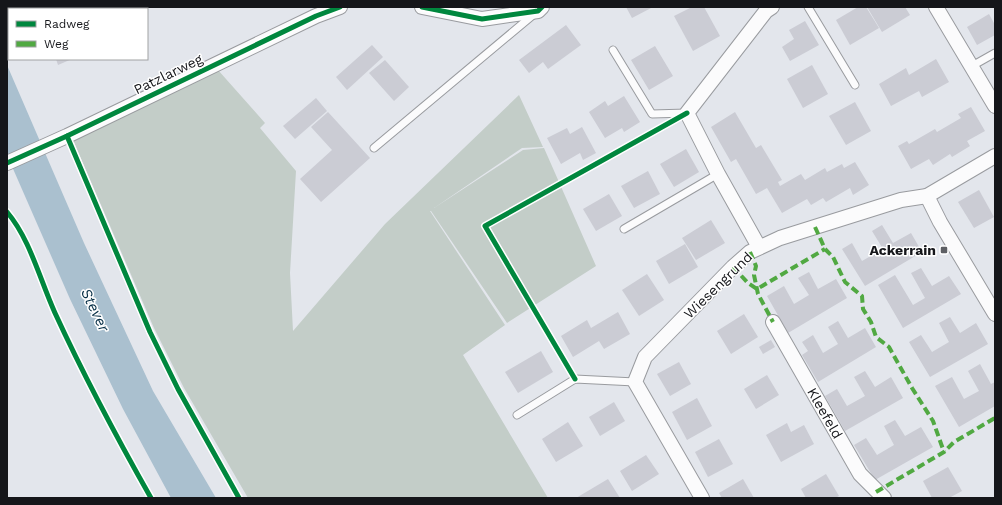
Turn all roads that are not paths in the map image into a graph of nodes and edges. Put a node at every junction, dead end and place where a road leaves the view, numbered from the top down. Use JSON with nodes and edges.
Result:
{"nodes":[{"id":1,"x":340,"y":7,"type":"edge"},
{"id":2,"x":422,"y":7,"type":"edge"},
{"id":3,"x":772,"y":7,"type":"edge"},
{"id":4,"x":808,"y":7,"type":"edge"},
{"id":5,"x":936,"y":7,"type":"edge"},
{"id":6,"x":540,"y":9,"type":"edge"},
{"id":7,"x":613,"y":50,"type":"dead end"},
{"id":8,"x":995,"y":53,"type":"edge"},
{"id":9,"x":972,"y":66,"type":"junction"},
{"id":10,"x":855,"y":85,"type":"dead end"},
{"id":11,"x":995,"y":106,"type":"edge"},
{"id":12,"x":687,"y":113,"type":"junction"},
{"id":13,"x":374,"y":148,"type":"dead end"},
{"id":14,"x":995,"y":156,"type":"edge"},
{"id":15,"x":7,"y":163,"type":"edge"},
{"id":16,"x":718,"y":174,"type":"junction"},
{"id":17,"x":927,"y":196,"type":"junction"},
{"id":18,"x":624,"y":230,"type":"dead end"},
{"id":19,"x":759,"y":247,"type":"junction"},
{"id":20,"x":995,"y":314,"type":"edge"},
{"id":21,"x":773,"y":322,"type":"dead end"},
{"id":22,"x":635,"y":382,"type":"junction"},
{"id":23,"x":517,"y":415,"type":"dead end"},
{"id":24,"x":702,"y":498,"type":"edge"},
{"id":25,"x":884,"y":498,"type":"edge"}],
"edges":[{"from":1,"to":15,"type":"street","name":"Patzlarweg"},
{"from":2,"to":6,"type":"street"},
{"from":3,"to":12,"type":"street"},
{"from":4,"to":10,"type":"lane"},
{"from":5,"to":9,"type":"street"},
{"from":6,"to":13,"type":"lane"},
{"from":7,"to":12,"type":"lane"},
{"from":8,"to":9,"type":"lane"},
{"from":9,"to":11,"type":"street"},
{"from":12,"to":16,"type":"street"},
{"from":14,"to":17,"type":"street","name":"Wiesengrund"},
{"from":16,"to":18,"type":"lane"},
{"from":16,"to":19,"type":"street"},
{"from":17,"to":19,"type":"street","name":"Wiesengrund"},
{"from":17,"to":20,"type":"street"},
{"from":19,"to":22,"type":"street","name":"Wiesengrund"},
{"from":21,"to":25,"type":"street","name":"Kleefeld"},
{"from":22,"to":23,"type":"lane"},
{"from":22,"to":24,"type":"street"}]}
